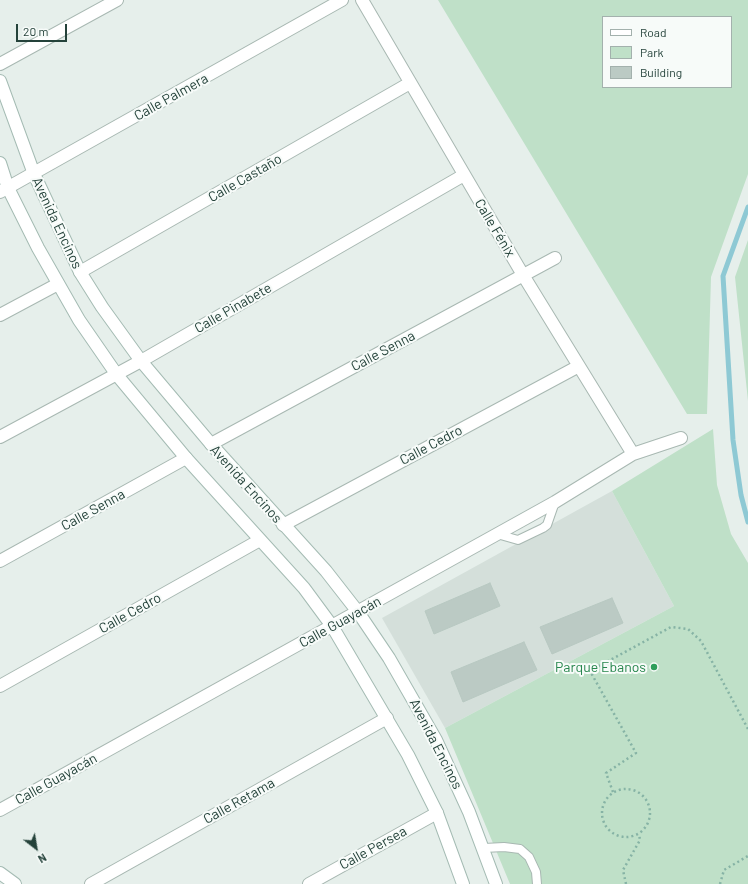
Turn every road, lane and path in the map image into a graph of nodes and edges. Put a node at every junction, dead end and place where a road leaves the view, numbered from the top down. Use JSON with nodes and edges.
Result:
{"nodes":[{"id":1,"x":117,"y":0,"type":"edge"},
{"id":2,"x":342,"y":0,"type":"edge"},
{"id":3,"x":362,"y":0,"type":"edge"},
{"id":4,"x":0,"y":64,"type":"edge"},
{"id":5,"x":0,"y":81,"type":"edge"},
{"id":6,"x":410,"y":83,"type":"junction"},
{"id":7,"x":0,"y":163,"type":"edge"},
{"id":8,"x":34,"y":174,"type":"junction"},
{"id":9,"x":464,"y":175,"type":"junction"},
{"id":10,"x":4,"y":190,"type":"edge"},
{"id":11,"x":555,"y":258,"type":"dead end"},
{"id":12,"x":80,"y":272,"type":"junction"},
{"id":13,"x":523,"y":275,"type":"junction"},
{"id":14,"x":58,"y":284,"type":"junction"},
{"id":15,"x":0,"y":315,"type":"edge"},
{"id":16,"x":141,"y":361,"type":"junction"},
{"id":17,"x":578,"y":366,"type":"junction"},
{"id":18,"x":117,"y":375,"type":"junction"},
{"id":19,"x":0,"y":437,"type":"edge"},
{"id":20,"x":681,"y":438,"type":"dead end"},
{"id":21,"x":211,"y":444,"type":"junction"},
{"id":22,"x":633,"y":454,"type":"junction"},
{"id":23,"x":186,"y":458,"type":"junction"},
{"id":24,"x":555,"y":502,"type":"junction"},
{"id":25,"x":283,"y":525,"type":"junction"},
{"id":26,"x":498,"y":534,"type":"junction"},
{"id":27,"x":260,"y":540,"type":"junction"},
{"id":28,"x":0,"y":561,"type":"edge"},
{"id":29,"x":358,"y":612,"type":"junction"},
{"id":30,"x":332,"y":626,"type":"junction"},
{"id":31,"x":0,"y":686,"type":"edge"},
{"id":32,"x":387,"y":718,"type":"junction"},
{"id":33,"x":748,"y":729,"type":"edge"},
{"id":34,"x":613,"y":792,"type":"junction"},
{"id":35,"x":0,"y":810,"type":"edge"},
{"id":36,"x":437,"y":813,"type":"junction"},
{"id":37,"x":639,"y":834,"type":"junction"},
{"id":38,"x":484,"y":848,"type":"junction"},
{"id":39,"x":748,"y":856,"type":"edge"},
{"id":40,"x":0,"y":873,"type":"edge"},
{"id":41,"x":15,"y":884,"type":"edge"},
{"id":42,"x":91,"y":884,"type":"edge"},
{"id":43,"x":309,"y":884,"type":"edge"},
{"id":44,"x":463,"y":884,"type":"edge"},
{"id":45,"x":496,"y":884,"type":"edge"},
{"id":46,"x":537,"y":884,"type":"edge"},
{"id":47,"x":626,"y":884,"type":"edge"},
{"id":48,"x":720,"y":884,"type":"edge"}],
"edges":[{"from":1,"to":4,"type":"street"},
{"from":2,"to":8,"type":"street","name":"Calle Palmera"},
{"from":3,"to":6,"type":"street","name":"Calle Fénix"},
{"from":5,"to":8,"type":"street","name":"Avenida Encinos"},
{"from":6,"to":9,"type":"street","name":"Calle Fénix"},
{"from":6,"to":12,"type":"street","name":"Calle Castaño"},
{"from":7,"to":10,"type":"street","name":"Avenida Encinos"},
{"from":8,"to":10,"type":"street","name":"Calle Palmera"},
{"from":8,"to":12,"type":"street","name":"Avenida Encinos"},
{"from":9,"to":13,"type":"street","name":"Calle Fénix"},
{"from":9,"to":16,"type":"street","name":"Calle Pinabete"},
{"from":10,"to":14,"type":"street","name":"Avenida Encinos"},
{"from":11,"to":13,"type":"street","name":"Calle Senna"},
{"from":12,"to":16,"type":"street","name":"Avenida Encinos"},
{"from":13,"to":17,"type":"street","name":"Calle Fénix"},
{"from":13,"to":21,"type":"street","name":"Calle Senna"},
{"from":14,"to":15,"type":"street"},
{"from":14,"to":18,"type":"street","name":"Avenida Encinos"},
{"from":16,"to":18,"type":"street","name":"Calle Pinabete"},
{"from":16,"to":21,"type":"street","name":"Avenida Encinos"},
{"from":17,"to":22,"type":"street","name":"Calle Fénix"},
{"from":17,"to":25,"type":"street","name":"Calle Cedro"},
{"from":18,"to":19,"type":"street","name":"Calle Pinabete"},
{"from":18,"to":23,"type":"street","name":"Avenida Encinos"},
{"from":20,"to":22,"type":"street","name":"Calle Guayacán"},
{"from":21,"to":25,"type":"street","name":"Avenida Encinos"},
{"from":22,"to":24,"type":"street","name":"Calle Guayacán"},
{"from":23,"to":27,"type":"street","name":"Avenida Encinos"},
{"from":23,"to":28,"type":"street","name":"Calle Senna"},
{"from":24,"to":26,"type":"street","name":"Calle Guayacán"},
{"from":24,"to":26,"type":"lane"},
{"from":25,"to":29,"type":"street","name":"Avenida Encinos"},
{"from":26,"to":29,"type":"street","name":"Calle Guayacán"},
{"from":27,"to":30,"type":"street","name":"Avenida Encinos"},
{"from":27,"to":31,"type":"street","name":"Calle Cedro"},
{"from":29,"to":30,"type":"street","name":"Calle Guayacán"},
{"from":29,"to":38,"type":"street","name":"Avenida Encinos"},
{"from":30,"to":32,"type":"street","name":"Avenida Encinos"},
{"from":30,"to":35,"type":"street","name":"Calle Guayacán"},
{"from":32,"to":36,"type":"street","name":"Avenida Encinos"},
{"from":32,"to":42,"type":"street","name":"Calle Retama"},
{"from":33,"to":34,"type":"path"},
{"from":34,"to":37,"type":"path"},
{"from":34,"to":37,"type":"path"},
{"from":36,"to":43,"type":"street","name":"Calle Persea"},
{"from":36,"to":44,"type":"street","name":"Avenida Encinos"},
{"from":37,"to":47,"type":"path"},
{"from":38,"to":45,"type":"street","name":"Avenida Encinos"},
{"from":38,"to":46,"type":"lane"},
{"from":39,"to":48,"type":"path"},
{"from":40,"to":41,"type":"street"}]}
